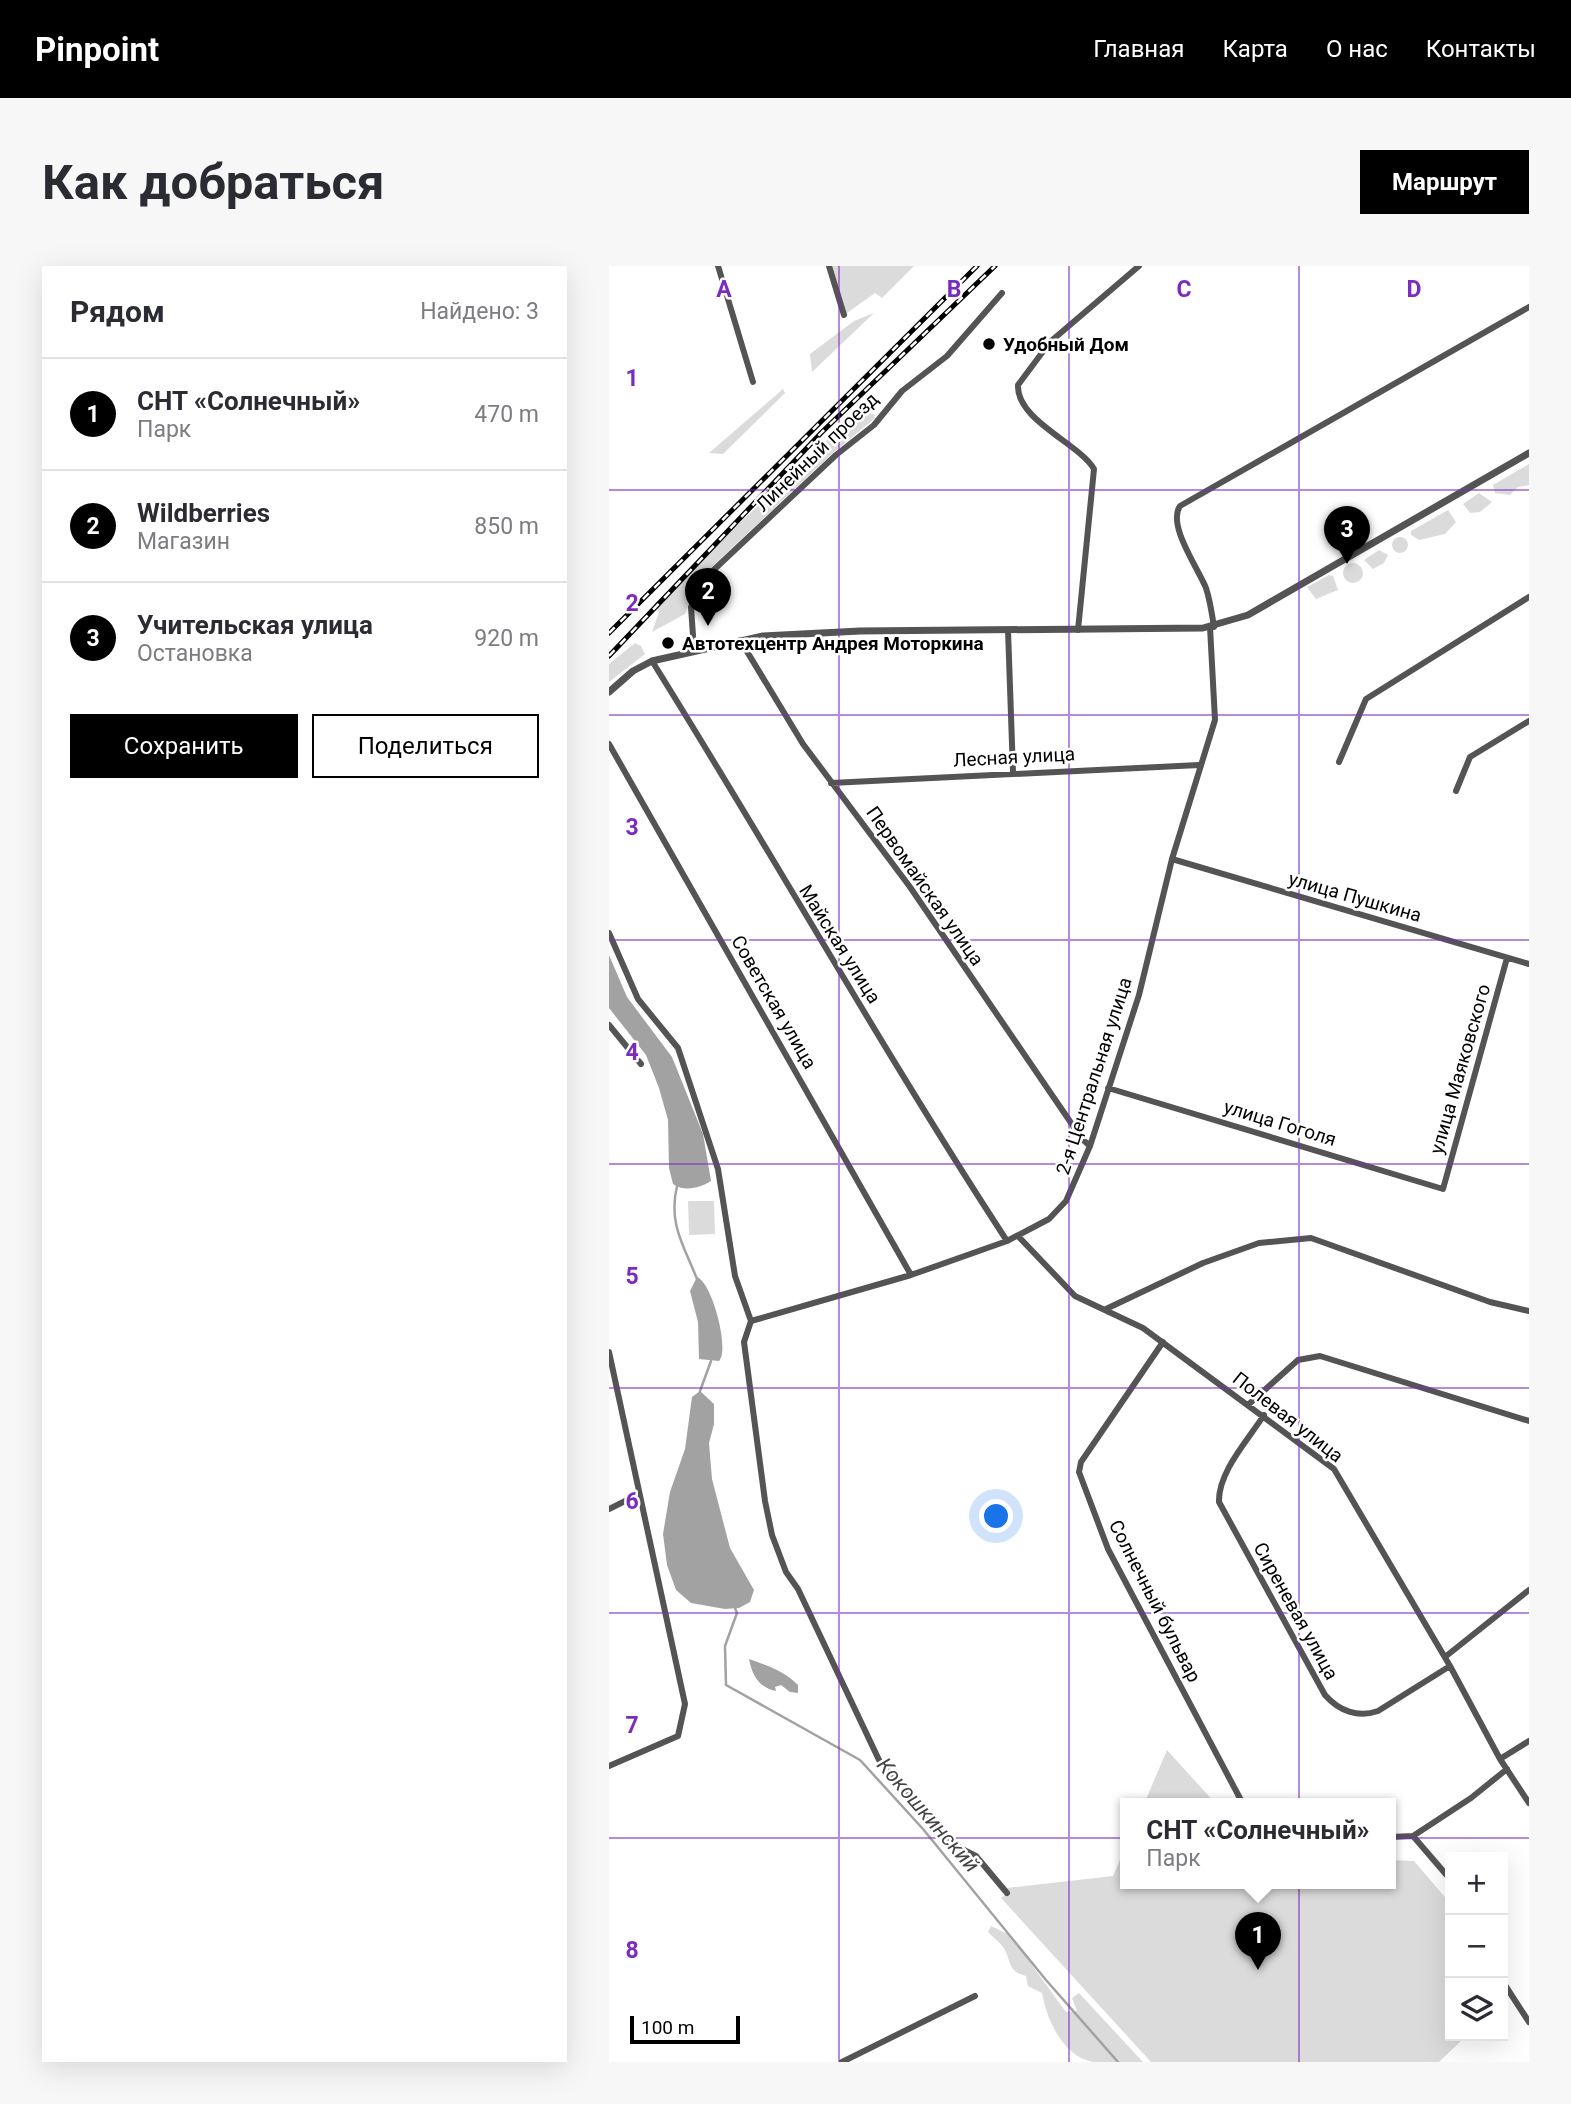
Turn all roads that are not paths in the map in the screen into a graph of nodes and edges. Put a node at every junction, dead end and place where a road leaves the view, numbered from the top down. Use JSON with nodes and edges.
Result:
{"nodes":[{"id":1,"x":718,"y":266,"type":"edge"},
{"id":2,"x":829,"y":266,"type":"edge"},
{"id":3,"x":1139,"y":266,"type":"edge"},
{"id":4,"x":1002,"y":293,"type":"dead end"},
{"id":5,"x":1529,"y":307,"type":"edge"},
{"id":6,"x":844,"y":315,"type":"dead end"},
{"id":7,"x":753,"y":382,"type":"dead end"},
{"id":8,"x":1529,"y":453,"type":"edge"},
{"id":9,"x":1529,"y":597,"type":"edge"},
{"id":10,"x":1212,"y":627,"type":"junction"},
{"id":11,"x":1008,"y":630,"type":"junction"},
{"id":12,"x":1078,"y":630,"type":"junction"},
{"id":13,"x":740,"y":640,"type":"junction"},
{"id":14,"x":694,"y":650,"type":"junction"},
{"id":15,"x":652,"y":661,"type":"junction"},
{"id":16,"x":609,"y":692,"type":"edge"},
{"id":17,"x":1529,"y":721,"type":"edge"},
{"id":18,"x":609,"y":744,"type":"edge"},
{"id":19,"x":1339,"y":762,"type":"dead end"},
{"id":20,"x":1199,"y":765,"type":"junction"},
{"id":21,"x":1013,"y":772,"type":"junction"},
{"id":22,"x":831,"y":783,"type":"junction"},
{"id":23,"x":1456,"y":791,"type":"dead end"},
{"id":24,"x":1172,"y":859,"type":"junction"},
{"id":25,"x":609,"y":933,"type":"edge"},
{"id":26,"x":1507,"y":958,"type":"junction"},
{"id":27,"x":1529,"y":964,"type":"edge"},
{"id":28,"x":609,"y":1025,"type":"edge"},
{"id":29,"x":641,"y":1064,"type":"dead end"},
{"id":30,"x":1108,"y":1088,"type":"junction"},
{"id":31,"x":1090,"y":1146,"type":"junction"},
{"id":32,"x":1443,"y":1189,"type":"joint"},
{"id":33,"x":1018,"y":1236,"type":"junction"},
{"id":34,"x":1007,"y":1241,"type":"junction"},
{"id":35,"x":911,"y":1275,"type":"junction"},
{"id":36,"x":1106,"y":1309,"type":"junction"},
{"id":37,"x":1529,"y":1311,"type":"edge"},
{"id":38,"x":751,"y":1321,"type":"junction"},
{"id":39,"x":1164,"y":1342,"type":"junction"},
{"id":40,"x":609,"y":1352,"type":"edge"},
{"id":41,"x":1249,"y":1404,"type":"junction"},
{"id":42,"x":1265,"y":1415,"type":"junction"},
{"id":43,"x":1529,"y":1421,"type":"edge"},
{"id":44,"x":639,"y":1494,"type":"junction"},
{"id":45,"x":609,"y":1509,"type":"edge"},
{"id":46,"x":1529,"y":1591,"type":"edge"},
{"id":47,"x":1445,"y":1657,"type":"junction"},
{"id":48,"x":1450,"y":1665,"type":"junction"},
{"id":49,"x":1529,"y":1741,"type":"edge"},
{"id":50,"x":1500,"y":1759,"type":"junction"},
{"id":51,"x":609,"y":1766,"type":"edge"},
{"id":52,"x":1507,"y":1769,"type":"junction"},
{"id":53,"x":1240,"y":1798,"type":"edge"},
{"id":54,"x":1529,"y":1802,"type":"edge"},
{"id":55,"x":1413,"y":1836,"type":"junction"},
{"id":56,"x":1396,"y":1837,"type":"edge"},
{"id":57,"x":1445,"y":1873,"type":"edge"},
{"id":58,"x":1007,"y":1893,"type":"dead end"},
{"id":59,"x":1508,"y":1990,"type":"edge"},
{"id":60,"x":975,"y":1996,"type":"dead end"},
{"id":61,"x":1529,"y":2022,"type":"edge"},
{"id":62,"x":842,"y":2062,"type":"edge"}],
"edges":[{"from":1,"to":7,"type":"street"},
{"from":2,"to":6,"type":"street"},
{"from":3,"to":12,"type":"street"},
{"from":4,"to":14,"type":"street","name":"Линейный проезд"},
{"from":5,"to":10,"type":"street","name":"2-я Центральная улица"},
{"from":8,"to":10,"type":"street"},
{"from":9,"to":19,"type":"street"},
{"from":10,"to":12,"type":"street"},
{"from":10,"to":20,"type":"street","name":"2-я Центральная улица"},
{"from":11,"to":12,"type":"street"},
{"from":11,"to":13,"type":"street"},
{"from":11,"to":21,"type":"street"},
{"from":13,"to":14,"type":"street"},
{"from":13,"to":22,"type":"street","name":"Первомайская улица"},
{"from":14,"to":15,"type":"street"},
{"from":15,"to":16,"type":"street"},
{"from":15,"to":34,"type":"street","name":"Майская улица"},
{"from":17,"to":23,"type":"street"},
{"from":18,"to":35,"type":"street","name":"Советская улица"},
{"from":20,"to":21,"type":"street","name":"Лесная улица"},
{"from":20,"to":24,"type":"street","name":"2-я Центральная улица"},
{"from":21,"to":22,"type":"street","name":"Лесная улица"},
{"from":22,"to":31,"type":"street","name":"Первомайская улица"},
{"from":24,"to":26,"type":"street","name":"улица Пушкина"},
{"from":24,"to":30,"type":"street","name":"2-я Центральная улица"},
{"from":25,"to":38,"type":"street"},
{"from":26,"to":27,"type":"street","name":"улица Пушкина"},
{"from":26,"to":32,"type":"street","name":"улица Маяковского"},
{"from":28,"to":29,"type":"street"},
{"from":30,"to":31,"type":"street","name":"2-я Центральная улица"},
{"from":30,"to":32,"type":"street","name":"улица Гоголя"},
{"from":31,"to":33,"type":"street","name":"2-я Центральная улица"},
{"from":33,"to":34,"type":"street","name":"2-я Центральная улица"},
{"from":33,"to":36,"type":"street","name":"Полевая улица"},
{"from":34,"to":35,"type":"street","name":"2-я Центральная улица"},
{"from":35,"to":38,"type":"street","name":"2-я Центральная улица"},
{"from":36,"to":37,"type":"street"},
{"from":36,"to":39,"type":"street","name":"Полевая улица"},
{"from":38,"to":58,"type":"street"},
{"from":39,"to":41,"type":"street","name":"Полевая улица"},
{"from":39,"to":53,"type":"street","name":"Солнечный бульвар"},
{"from":40,"to":44,"type":"street"},
{"from":41,"to":42,"type":"street","name":"Полевая улица"},
{"from":41,"to":43,"type":"street"},
{"from":42,"to":47,"type":"street","name":"Полевая улица"},
{"from":42,"to":48,"type":"street","name":"Сиреневая улица"},
{"from":44,"to":45,"type":"street"},
{"from":44,"to":51,"type":"street"},
{"from":46,"to":47,"type":"street"},
{"from":47,"to":48,"type":"street","name":"Полевая улица"},
{"from":48,"to":50,"type":"street","name":"Полевая улица"},
{"from":49,"to":50,"type":"street"},
{"from":50,"to":52,"type":"street","name":"Полевая улица"},
{"from":52,"to":54,"type":"street","name":"Полевая улица"},
{"from":52,"to":55,"type":"street"},
{"from":55,"to":56,"type":"street"},
{"from":55,"to":57,"type":"street"},
{"from":59,"to":61,"type":"street"},
{"from":60,"to":62,"type":"street"}]}
